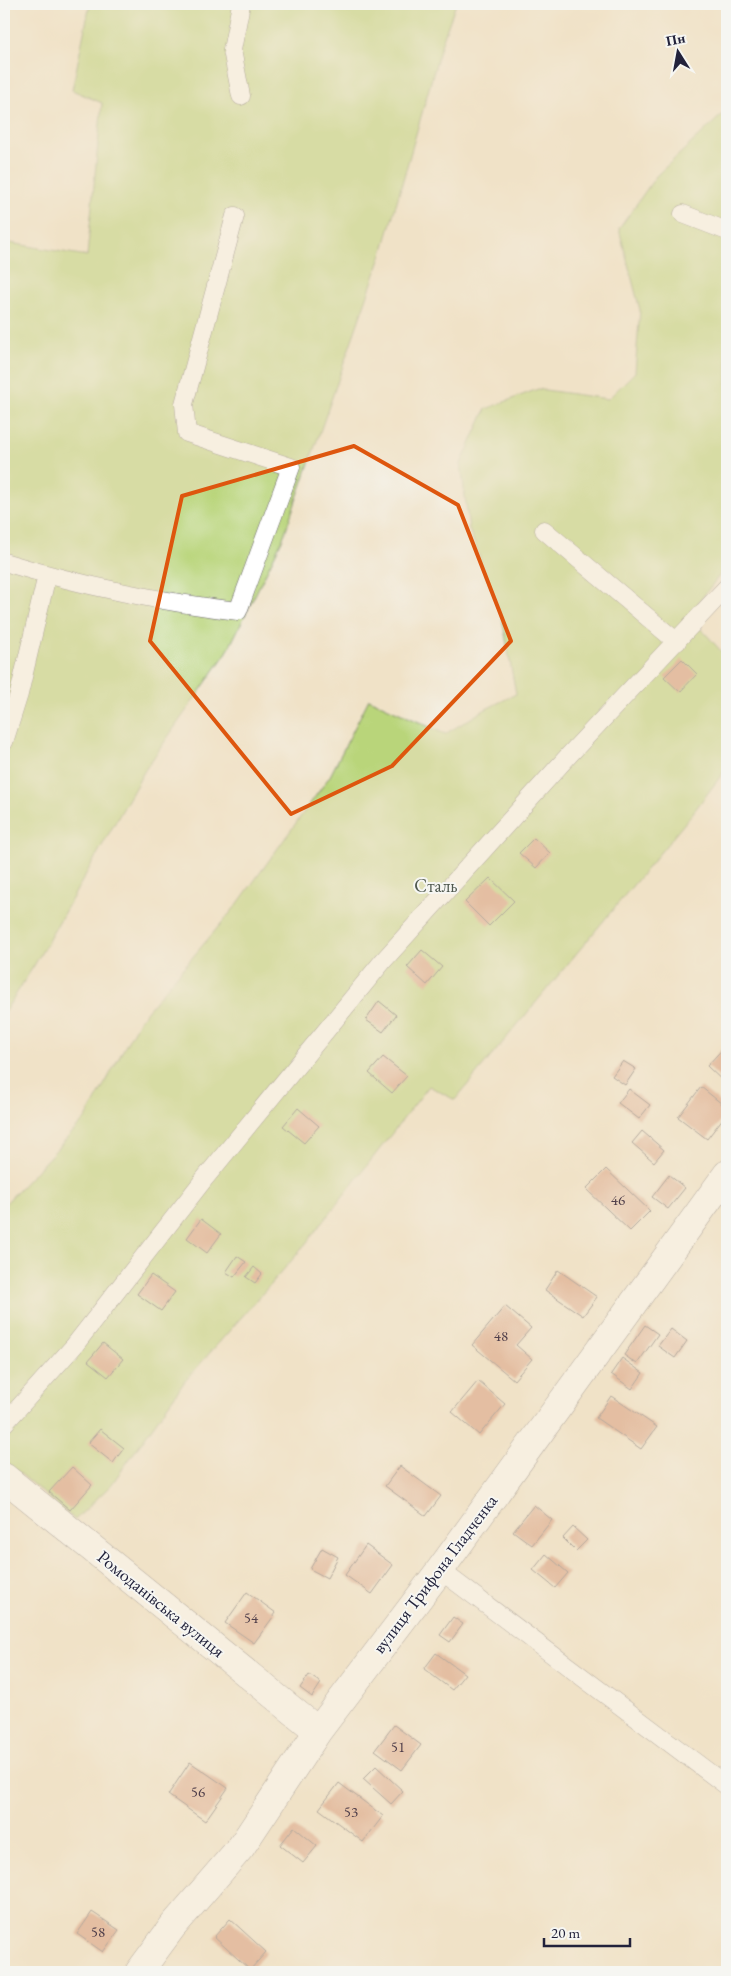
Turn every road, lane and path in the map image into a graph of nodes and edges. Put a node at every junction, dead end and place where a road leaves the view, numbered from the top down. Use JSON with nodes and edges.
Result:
{"nodes":[{"id":1,"x":241,"y":4,"type":"edge"},
{"id":2,"x":242,"y":96,"type":"dead end"},
{"id":3,"x":683,"y":214,"type":"dead end"},
{"id":4,"x":235,"y":216,"type":"dead end"},
{"id":5,"x":727,"y":231,"type":"edge"},
{"id":6,"x":544,"y":530,"type":"dead end"},
{"id":7,"x":4,"y":562,"type":"edge"},
{"id":8,"x":47,"y":575,"type":"junction"},
{"id":9,"x":727,"y":587,"type":"edge"},
{"id":10,"x":677,"y":642,"type":"junction"},
{"id":11,"x":4,"y":742,"type":"edge"},
{"id":12,"x":727,"y":1174,"type":"edge"},
{"id":13,"x":4,"y":1424,"type":"edge"},
{"id":14,"x":4,"y":1477,"type":"edge"},
{"id":15,"x":440,"y":1570,"type":"junction"},
{"id":16,"x":318,"y":1731,"type":"junction"},
{"id":17,"x":727,"y":1786,"type":"edge"},
{"id":18,"x":139,"y":1972,"type":"edge"}],
"edges":[{"from":1,"to":2,"type":"lane"},
{"from":3,"to":5,"type":"lane"},
{"from":4,"to":8,"type":"lane"},
{"from":6,"to":10,"type":"lane"},
{"from":7,"to":8,"type":"lane"},
{"from":8,"to":11,"type":"lane"},
{"from":9,"to":10,"type":"lane"},
{"from":10,"to":13,"type":"lane"},
{"from":12,"to":15,"type":"street","name":"вулиця Трифона Гладченка"},
{"from":14,"to":16,"type":"street","name":"Ромоданівська вулиця"},
{"from":15,"to":16,"type":"street","name":"вулиця Трифона Гладченка"},
{"from":15,"to":17,"type":"lane"},
{"from":16,"to":18,"type":"street","name":"вулиця Трифона Гладченка"}]}
